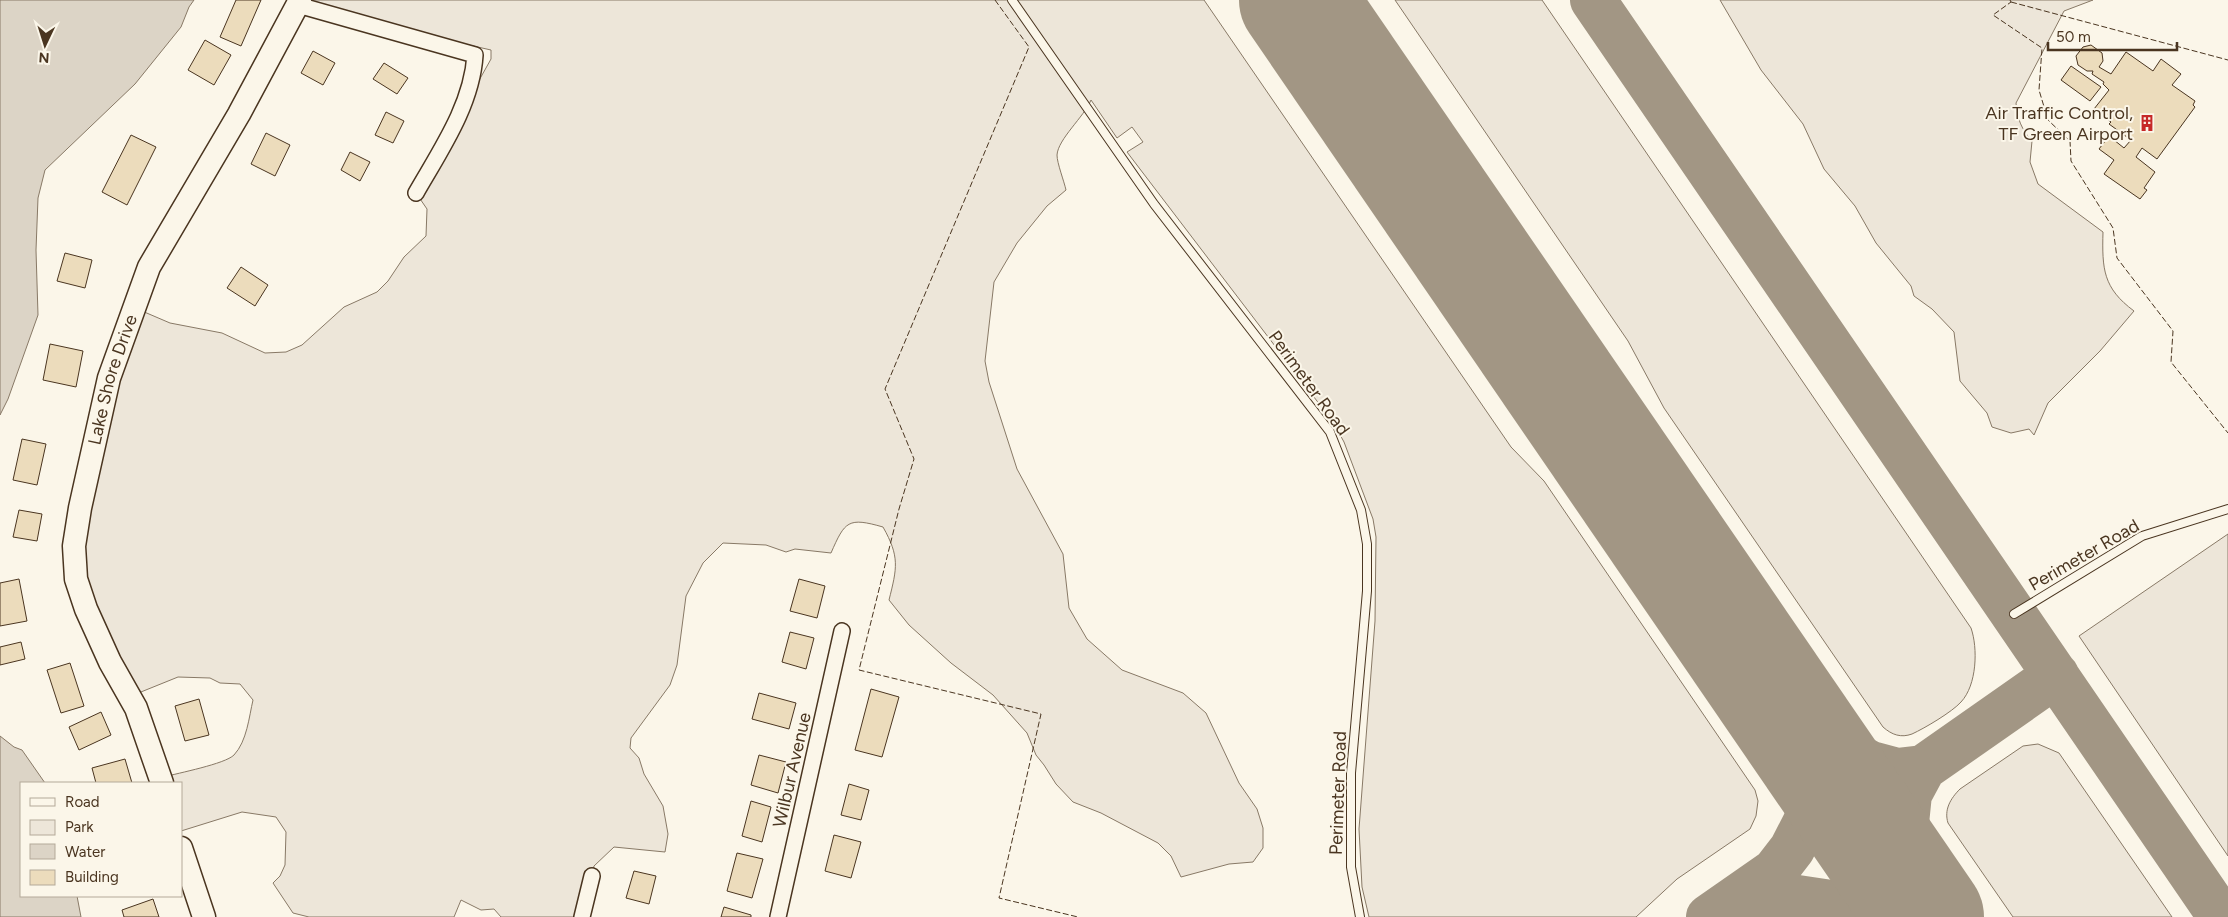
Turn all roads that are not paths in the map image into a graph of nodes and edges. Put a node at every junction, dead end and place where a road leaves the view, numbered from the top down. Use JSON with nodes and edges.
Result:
{"nodes":[{"id":1,"x":1012,"y":0,"type":"edge"},
{"id":2,"x":299,"y":2,"type":"edge"},
{"id":3,"x":416,"y":193,"type":"dead end"},
{"id":4,"x":2228,"y":508,"type":"edge"},
{"id":5,"x":2014,"y":614,"type":"dead end"},
{"id":6,"x":842,"y":631,"type":"dead end"},
{"id":7,"x":162,"y":782,"type":"edge"},
{"id":8,"x":182,"y":851,"type":"edge"},
{"id":9,"x":592,"y":876,"type":"dead end"},
{"id":10,"x":204,"y":917,"type":"edge"},
{"id":11,"x":582,"y":917,"type":"edge"},
{"id":12,"x":778,"y":917,"type":"edge"},
{"id":13,"x":1360,"y":917,"type":"edge"}],
"edges":[{"from":1,"to":13,"type":"lane","name":"Perimeter Road"},
{"from":2,"to":3,"type":"street"},
{"from":2,"to":7,"type":"street","name":"Lake Shore Drive"},
{"from":4,"to":5,"type":"lane","name":"Perimeter Road"},
{"from":6,"to":12,"type":"street","name":"Wilbur Avenue"},
{"from":8,"to":10,"type":"street"},
{"from":9,"to":11,"type":"street"}]}
